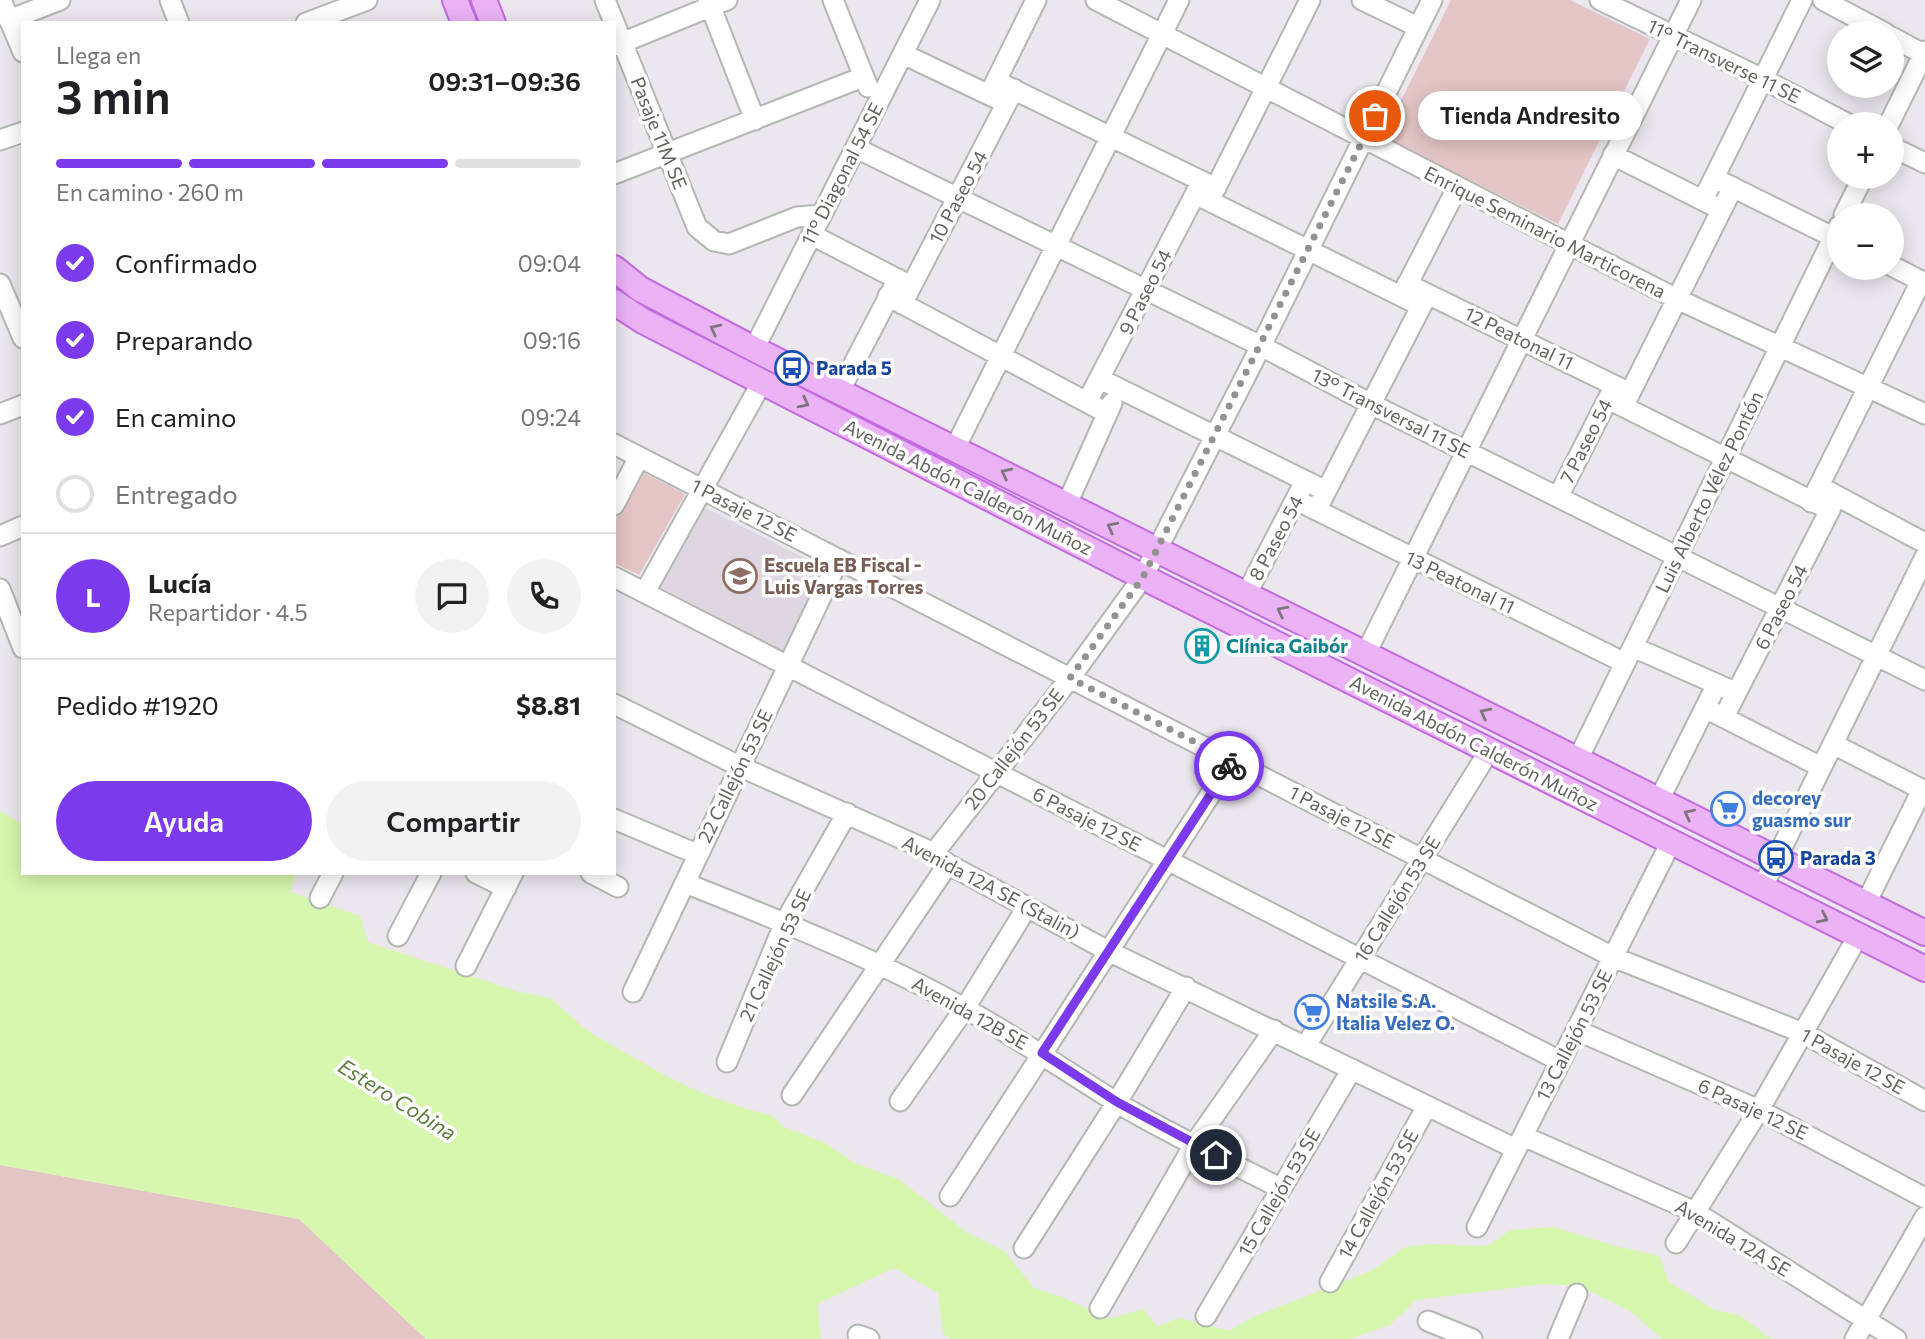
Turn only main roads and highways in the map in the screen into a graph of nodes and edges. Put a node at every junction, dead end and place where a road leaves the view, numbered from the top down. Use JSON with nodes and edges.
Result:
{"nodes":[{"id":1,"x":455,"y":0,"type":"edge"},
{"id":2,"x":484,"y":0,"type":"edge"},
{"id":3,"x":463,"y":21,"type":"edge"},
{"id":4,"x":492,"y":21,"type":"edge"},
{"id":5,"x":616,"y":269,"type":"edge"},
{"id":6,"x":616,"y":303,"type":"edge"},
{"id":7,"x":1925,"y":933,"type":"edge"},
{"id":8,"x":1925,"y":968,"type":"edge"}],
"edges":[{"from":1,"to":3,"type":"main road"},
{"from":2,"to":4,"type":"main road"},
{"from":7,"to":5,"type":"main road","name":"Avenida Abdón Calderón Muñoz","one_way":true},
{"from":6,"to":8,"type":"main road","name":"Avenida Abdón Calderón Muñoz","one_way":true}]}
